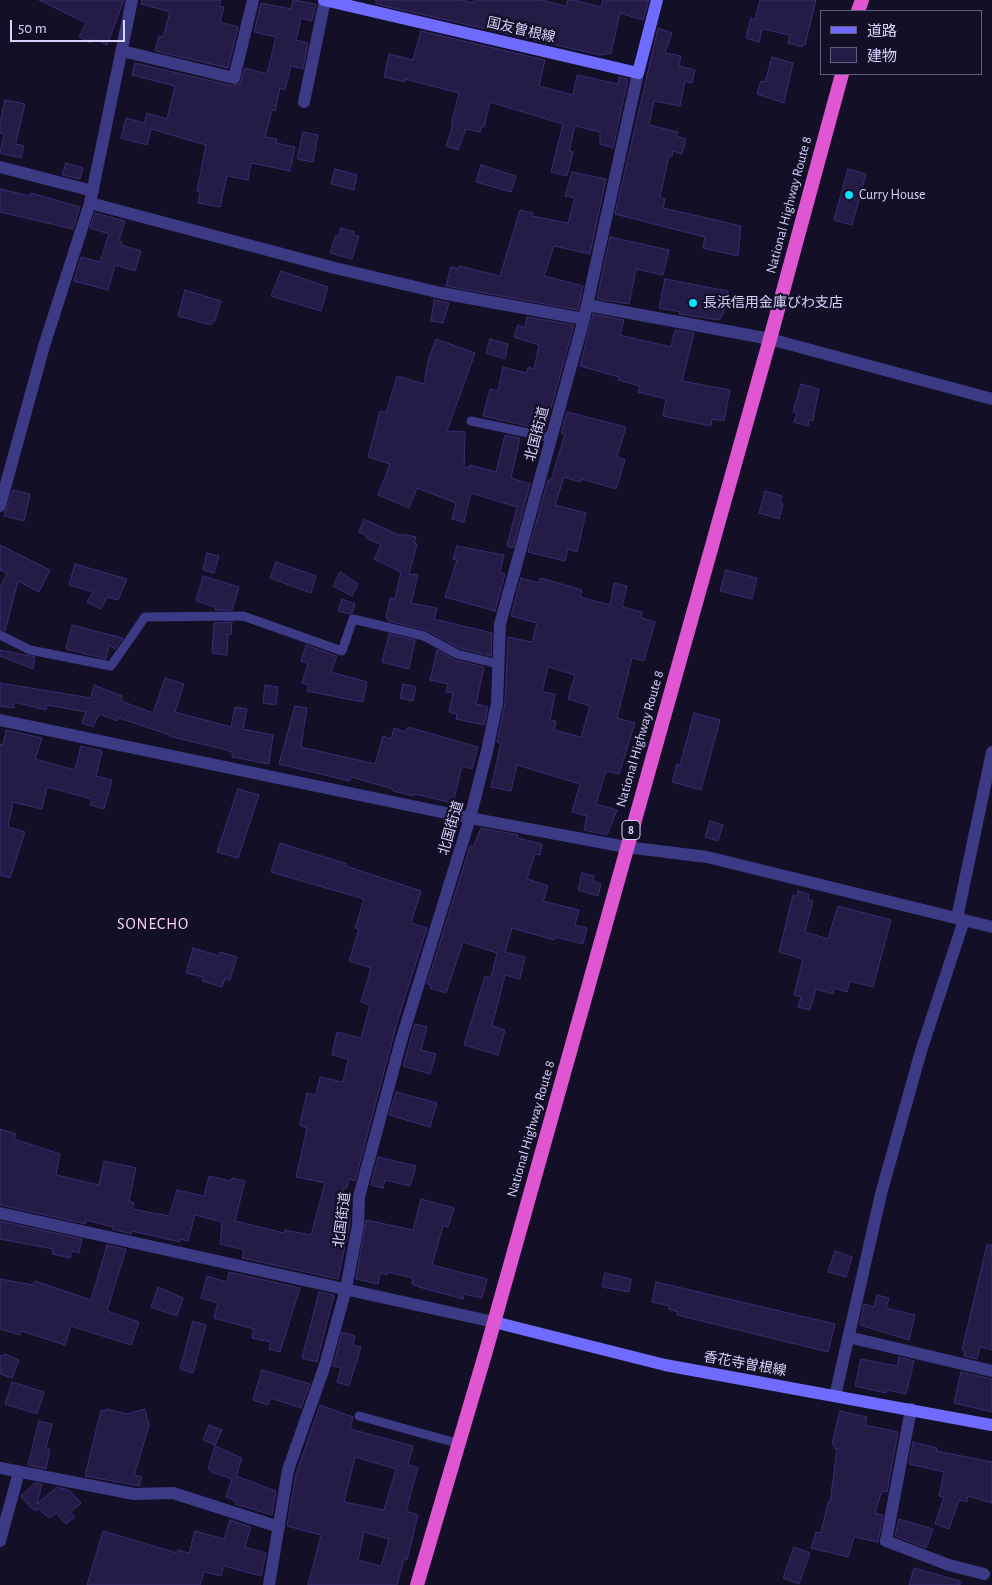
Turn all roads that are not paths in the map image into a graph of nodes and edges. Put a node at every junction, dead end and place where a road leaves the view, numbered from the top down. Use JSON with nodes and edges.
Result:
{"nodes":[{"id":1,"x":132,"y":0,"type":"edge"},
{"id":2,"x":253,"y":0,"type":"edge"},
{"id":3,"x":325,"y":0,"type":"edge"},
{"id":4,"x":658,"y":0,"type":"edge"},
{"id":5,"x":357,"y":4,"type":"edge"},
{"id":6,"x":122,"y":51,"type":"junction"},
{"id":7,"x":638,"y":73,"type":"junction"},
{"id":8,"x":842,"y":75,"type":"edge"},
{"id":9,"x":304,"y":102,"type":"dead end"},
{"id":10,"x":0,"y":168,"type":"edge"},
{"id":11,"x":91,"y":198,"type":"junction"},
{"id":12,"x":587,"y":305,"type":"junction"},
{"id":13,"x":584,"y":319,"type":"junction"},
{"id":14,"x":770,"y":339,"type":"junction"},
{"id":15,"x":992,"y":399,"type":"edge"},
{"id":16,"x":470,"y":421,"type":"dead end"},
{"id":17,"x":552,"y":438,"type":"junction"},
{"id":18,"x":0,"y":506,"type":"edge"},
{"id":19,"x":0,"y":634,"type":"edge"},
{"id":20,"x":498,"y":664,"type":"junction"},
{"id":21,"x":0,"y":720,"type":"edge"},
{"id":22,"x":992,"y":752,"type":"edge"},
{"id":23,"x":470,"y":818,"type":"junction"},
{"id":24,"x":626,"y":847,"type":"junction"},
{"id":25,"x":961,"y":919,"type":"junction"},
{"id":26,"x":992,"y":927,"type":"edge"},
{"id":27,"x":0,"y":1213,"type":"edge"},
{"id":28,"x":346,"y":1289,"type":"junction"},
{"id":29,"x":494,"y":1322,"type":"junction"},
{"id":30,"x":848,"y":1337,"type":"junction"},
{"id":31,"x":992,"y":1371,"type":"edge"},
{"id":32,"x":835,"y":1396,"type":"junction"},
{"id":33,"x":911,"y":1408,"type":"junction"},
{"id":34,"x":359,"y":1416,"type":"dead end"},
{"id":35,"x":992,"y":1425,"type":"edge"},
{"id":36,"x":460,"y":1444,"type":"junction"},
{"id":37,"x":0,"y":1468,"type":"edge"},
{"id":38,"x":19,"y":1472,"type":"junction"},
{"id":39,"x":279,"y":1527,"type":"junction"},
{"id":40,"x":0,"y":1541,"type":"edge"},
{"id":41,"x":984,"y":1574,"type":"dead end"},
{"id":42,"x":269,"y":1585,"type":"edge"},
{"id":43,"x":417,"y":1585,"type":"edge"}],
"edges":[{"from":1,"to":6,"type":"street"},
{"from":2,"to":6,"type":"street"},
{"from":3,"to":5,"type":"main road","name":"国友曽根線"},
{"from":3,"to":9,"type":"street"},
{"from":4,"to":7,"type":"main road"},
{"from":5,"to":7,"type":"main road","name":"国友曽根線"},
{"from":6,"to":11,"type":"street"},
{"from":7,"to":12,"type":"street","name":"北国街道"},
{"from":8,"to":14,"type":"highway","name":"National Highway Route 8","number":"8"},
{"from":10,"to":11,"type":"street"},
{"from":11,"to":13,"type":"street"},
{"from":11,"to":18,"type":"street"},
{"from":12,"to":13,"type":"street","name":"北国街道"},
{"from":12,"to":14,"type":"street"},
{"from":13,"to":17,"type":"street","name":"北国街道"},
{"from":14,"to":15,"type":"street"},
{"from":14,"to":24,"type":"highway","name":"National Highway Route 8","number":"8"},
{"from":16,"to":17,"type":"lane"},
{"from":17,"to":20,"type":"street","name":"北国街道"},
{"from":19,"to":20,"type":"lane"},
{"from":20,"to":23,"type":"street","name":"北国街道"},
{"from":21,"to":23,"type":"street"},
{"from":22,"to":25,"type":"street"},
{"from":23,"to":24,"type":"street"},
{"from":23,"to":28,"type":"street","name":"北国街道"},
{"from":24,"to":25,"type":"street"},
{"from":24,"to":29,"type":"highway","name":"National Highway Route 8","number":"8"},
{"from":25,"to":26,"type":"street"},
{"from":25,"to":30,"type":"street"},
{"from":27,"to":28,"type":"street"},
{"from":28,"to":29,"type":"street"},
{"from":28,"to":39,"type":"street","name":"北国街道"},
{"from":29,"to":32,"type":"main road","name":"香花寺曽根線"},
{"from":29,"to":36,"type":"highway","name":"National Highway Route 8","number":"8"},
{"from":30,"to":31,"type":"street"},
{"from":30,"to":32,"type":"street"},
{"from":32,"to":33,"type":"main road","name":"香花寺曽根線"},
{"from":33,"to":35,"type":"main road","name":"香花寺曽根線"},
{"from":33,"to":41,"type":"street"},
{"from":34,"to":36,"type":"lane"},
{"from":36,"to":43,"type":"highway","name":"National Highway Route 8","number":"8"},
{"from":37,"to":38,"type":"street"},
{"from":38,"to":39,"type":"street"},
{"from":38,"to":40,"type":"street"},
{"from":39,"to":42,"type":"street","name":"北国街道"}]}
